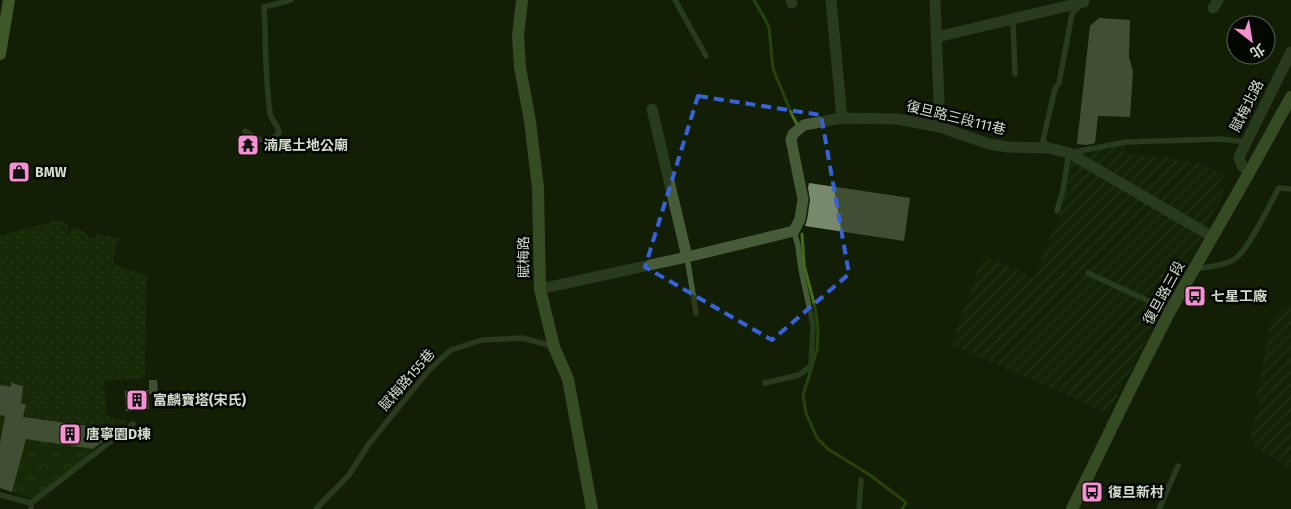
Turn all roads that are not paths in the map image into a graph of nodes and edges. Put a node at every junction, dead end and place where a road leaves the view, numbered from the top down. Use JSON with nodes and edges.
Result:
{"nodes":[{"id":1,"x":9,"y":0,"type":"edge"},
{"id":2,"x":291,"y":0,"type":"edge"},
{"id":3,"x":522,"y":0,"type":"edge"},
{"id":4,"x":675,"y":0,"type":"edge"},
{"id":5,"x":830,"y":0,"type":"edge"},
{"id":6,"x":935,"y":0,"type":"edge"},
{"id":7,"x":1084,"y":2,"type":"joint"},
{"id":8,"x":1013,"y":19,"type":"junction"},
{"id":9,"x":937,"y":37,"type":"junction"},
{"id":10,"x":1291,"y":52,"type":"edge"},
{"id":11,"x":0,"y":54,"type":"edge"},
{"id":12,"x":706,"y":56,"type":"dead end"},
{"id":13,"x":1015,"y":74,"type":"dead end"},
{"id":14,"x":1291,"y":97,"type":"edge"},
{"id":15,"x":652,"y":109,"type":"dead end"},
{"id":16,"x":842,"y":118,"type":"junction"},
{"id":17,"x":940,"y":127,"type":"junction"},
{"id":18,"x":245,"y":131,"type":"dead end"},
{"id":19,"x":1246,"y":142,"type":"junction"},
{"id":20,"x":1049,"y":148,"type":"junction"},
{"id":21,"x":1069,"y":153,"type":"junction"},
{"id":22,"x":1250,"y":172,"type":"junction"},
{"id":23,"x":1291,"y":189,"type":"edge"},
{"id":24,"x":1057,"y":211,"type":"dead end"},
{"id":25,"x":794,"y":231,"type":"junction"},
{"id":26,"x":1213,"y":237,"type":"junction"},
{"id":27,"x":687,"y":257,"type":"junction"},
{"id":28,"x":1193,"y":270,"type":"junction"},
{"id":29,"x":1088,"y":273,"type":"dead end"},
{"id":30,"x":540,"y":289,"type":"junction"},
{"id":31,"x":1170,"y":311,"type":"junction"},
{"id":32,"x":696,"y":313,"type":"dead end"},
{"id":33,"x":554,"y":346,"type":"junction"},
{"id":34,"x":765,"y":383,"type":"dead end"},
{"id":35,"x":133,"y":424,"type":"dead end"},
{"id":36,"x":1178,"y":466,"type":"dead end"},
{"id":37,"x":861,"y":480,"type":"dead end"},
{"id":38,"x":0,"y":495,"type":"edge"},
{"id":39,"x":31,"y":506,"type":"edge"},
{"id":40,"x":316,"y":509,"type":"edge"},
{"id":41,"x":592,"y":509,"type":"edge"},
{"id":42,"x":859,"y":509,"type":"edge"},
{"id":43,"x":1072,"y":509,"type":"edge"},
{"id":44,"x":1159,"y":509,"type":"edge"}],
"edges":[{"from":1,"to":11,"type":"main road"},
{"from":2,"to":18,"type":"lane"},
{"from":3,"to":30,"type":"street","name":"賦梅路"},
{"from":4,"to":12,"type":"lane"},
{"from":5,"to":16,"type":"street"},
{"from":6,"to":9,"type":"street"},
{"from":7,"to":8,"type":"street"},
{"from":7,"to":20,"type":"lane"},
{"from":8,"to":9,"type":"street"},
{"from":8,"to":13,"type":"lane"},
{"from":9,"to":17,"type":"street"},
{"from":10,"to":19,"type":"street","name":"賦梅北路"},
{"from":14,"to":22,"type":"street","name":"復旦路三段"},
{"from":15,"to":27,"type":"street"},
{"from":16,"to":17,"type":"street","name":"復旦路三段111巷"},
{"from":16,"to":25,"type":"street","name":"復旦路三段111巷"},
{"from":17,"to":20,"type":"street","name":"復旦路三段111巷"},
{"from":19,"to":21,"type":"lane"},
{"from":19,"to":22,"type":"street","name":"賦梅北路"},
{"from":20,"to":21,"type":"street","name":"復旦路三段111巷"},
{"from":21,"to":24,"type":"lane"},
{"from":21,"to":26,"type":"street","name":"復旦路三段111巷"},
{"from":22,"to":26,"type":"street","name":"復旦路三段"},
{"from":23,"to":28,"type":"lane"},
{"from":25,"to":27,"type":"street"},
{"from":25,"to":34,"type":"lane"},
{"from":26,"to":28,"type":"street","name":"復旦路三段"},
{"from":27,"to":30,"type":"street"},
{"from":27,"to":32,"type":"lane"},
{"from":28,"to":31,"type":"street","name":"復旦路三段"},
{"from":29,"to":31,"type":"lane"},
{"from":30,"to":33,"type":"street","name":"賦梅路"},
{"from":31,"to":43,"type":"street","name":"復旦路三段"},
{"from":33,"to":40,"type":"lane","name":"賦梅路155巷"},
{"from":33,"to":41,"type":"street","name":"賦梅路"},
{"from":35,"to":39,"type":"lane"},
{"from":36,"to":44,"type":"lane"},
{"from":37,"to":42,"type":"lane"},
{"from":38,"to":39,"type":"lane"}]}
